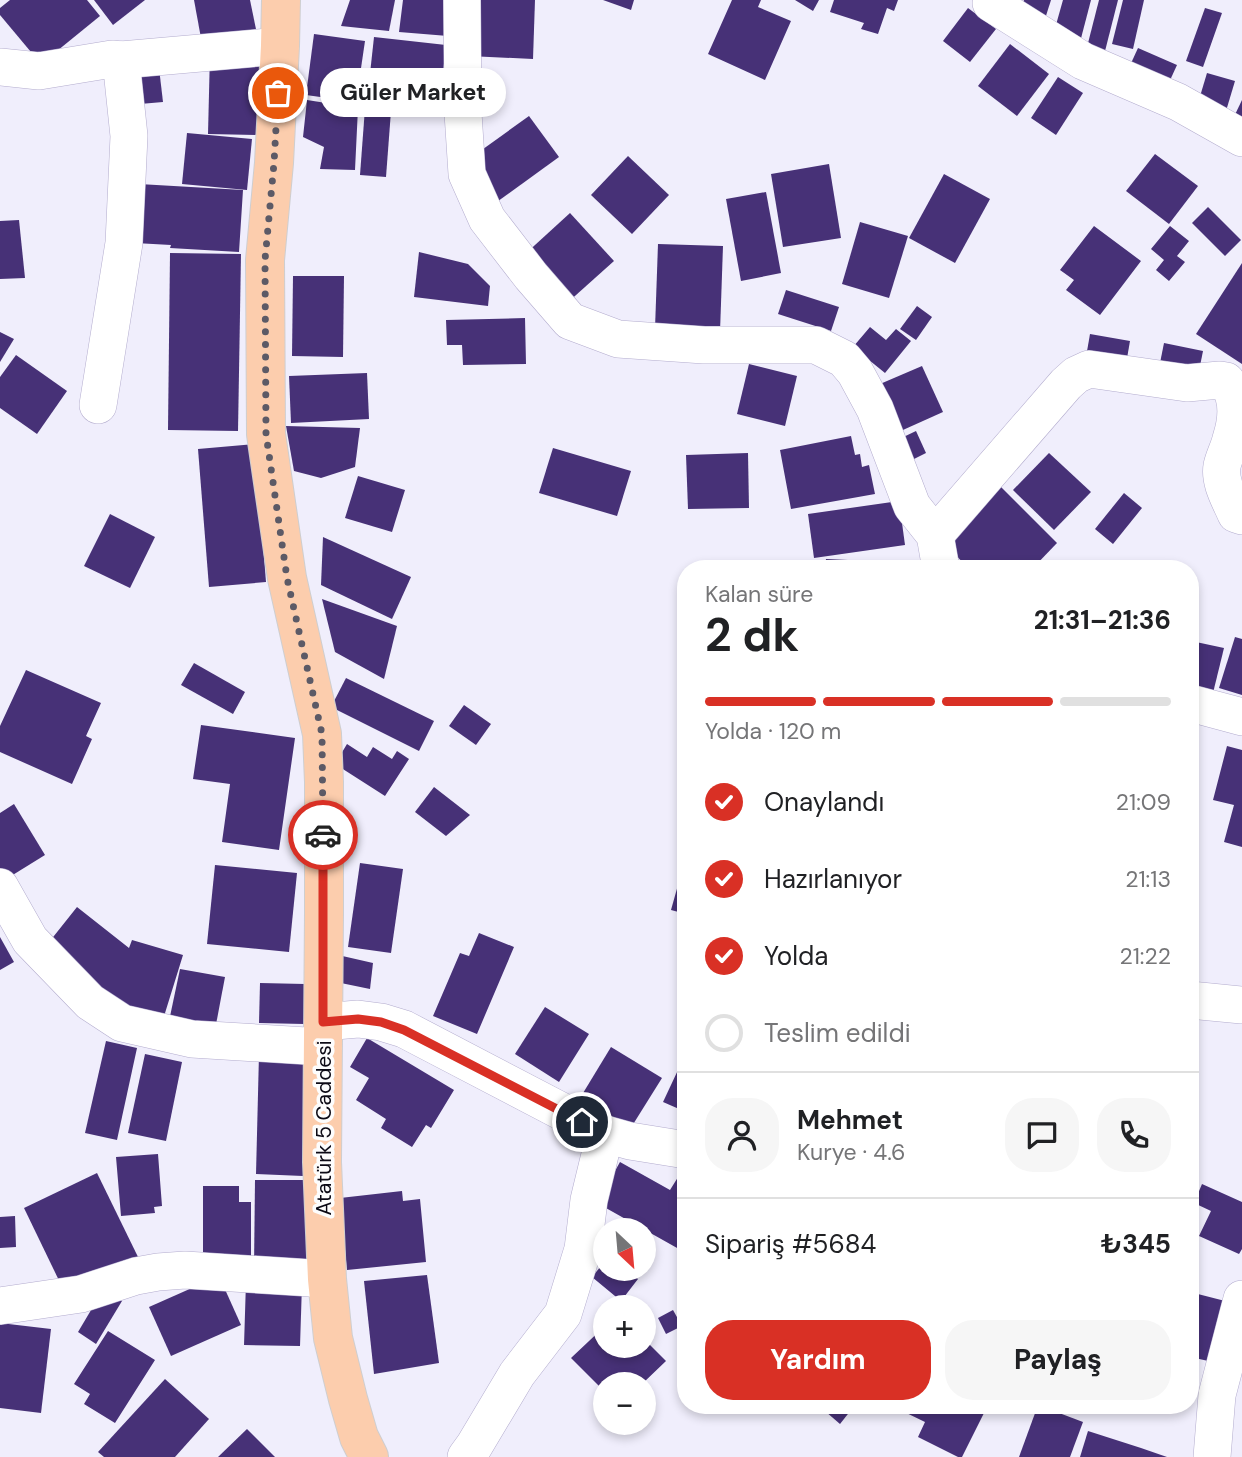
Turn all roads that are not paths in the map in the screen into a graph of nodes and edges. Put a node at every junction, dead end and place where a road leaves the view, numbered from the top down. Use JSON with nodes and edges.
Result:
{"nodes":[{"id":1,"x":281,"y":0,"type":"edge"},
{"id":2,"x":462,"y":0,"type":"edge"},
{"id":3,"x":990,"y":3,"type":"dead end"},
{"id":4,"x":280,"y":46,"type":"junction"},
{"id":5,"x":121,"y":60,"type":"junction"},
{"id":6,"x":0,"y":67,"type":"edge"},
{"id":7,"x":1242,"y":138,"type":"edge"},
{"id":8,"x":1235,"y":380,"type":"edge"},
{"id":9,"x":98,"y":405,"type":"dead end"},
{"id":10,"x":1242,"y":516,"type":"edge"},
{"id":11,"x":938,"y":552,"type":"edge"},
{"id":12,"x":1199,"y":705,"type":"edge"},
{"id":13,"x":1242,"y":717,"type":"edge"},
{"id":14,"x":0,"y":887,"type":"edge"},
{"id":15,"x":1199,"y":1001,"type":"edge"},
{"id":16,"x":1242,"y":1005,"type":"edge"},
{"id":17,"x":323,"y":1034,"type":"junction"},
{"id":18,"x":605,"y":1134,"type":"junction"},
{"id":19,"x":677,"y":1149,"type":"edge"},
{"id":20,"x":327,"y":1279,"type":"junction"},
{"id":21,"x":1242,"y":1299,"type":"edge"},
{"id":22,"x":0,"y":1306,"type":"edge"},
{"id":23,"x":1216,"y":1396,"type":"edge"},
{"id":24,"x":369,"y":1457,"type":"edge"},
{"id":25,"x":466,"y":1457,"type":"edge"},
{"id":26,"x":1212,"y":1457,"type":"edge"}],
"edges":[{"from":1,"to":4,"type":"main road","name":"Atatürk 5 Caddesi"},
{"from":2,"to":11,"type":"street"},
{"from":3,"to":7,"type":"street"},
{"from":4,"to":5,"type":"street"},
{"from":4,"to":17,"type":"main road","name":"Atatürk 5 Caddesi"},
{"from":5,"to":6,"type":"street"},
{"from":5,"to":9,"type":"street"},
{"from":8,"to":10,"type":"street"},
{"from":8,"to":11,"type":"street"},
{"from":12,"to":13,"type":"street"},
{"from":14,"to":17,"type":"street"},
{"from":15,"to":16,"type":"street"},
{"from":17,"to":18,"type":"street"},
{"from":17,"to":20,"type":"main road","name":"Atatürk 5 Caddesi"},
{"from":18,"to":19,"type":"street"},
{"from":18,"to":25,"type":"street"},
{"from":20,"to":22,"type":"street"},
{"from":20,"to":24,"type":"main road","name":"Atatürk 5 Caddesi"},
{"from":21,"to":23,"type":"street"},
{"from":23,"to":26,"type":"street"}]}
